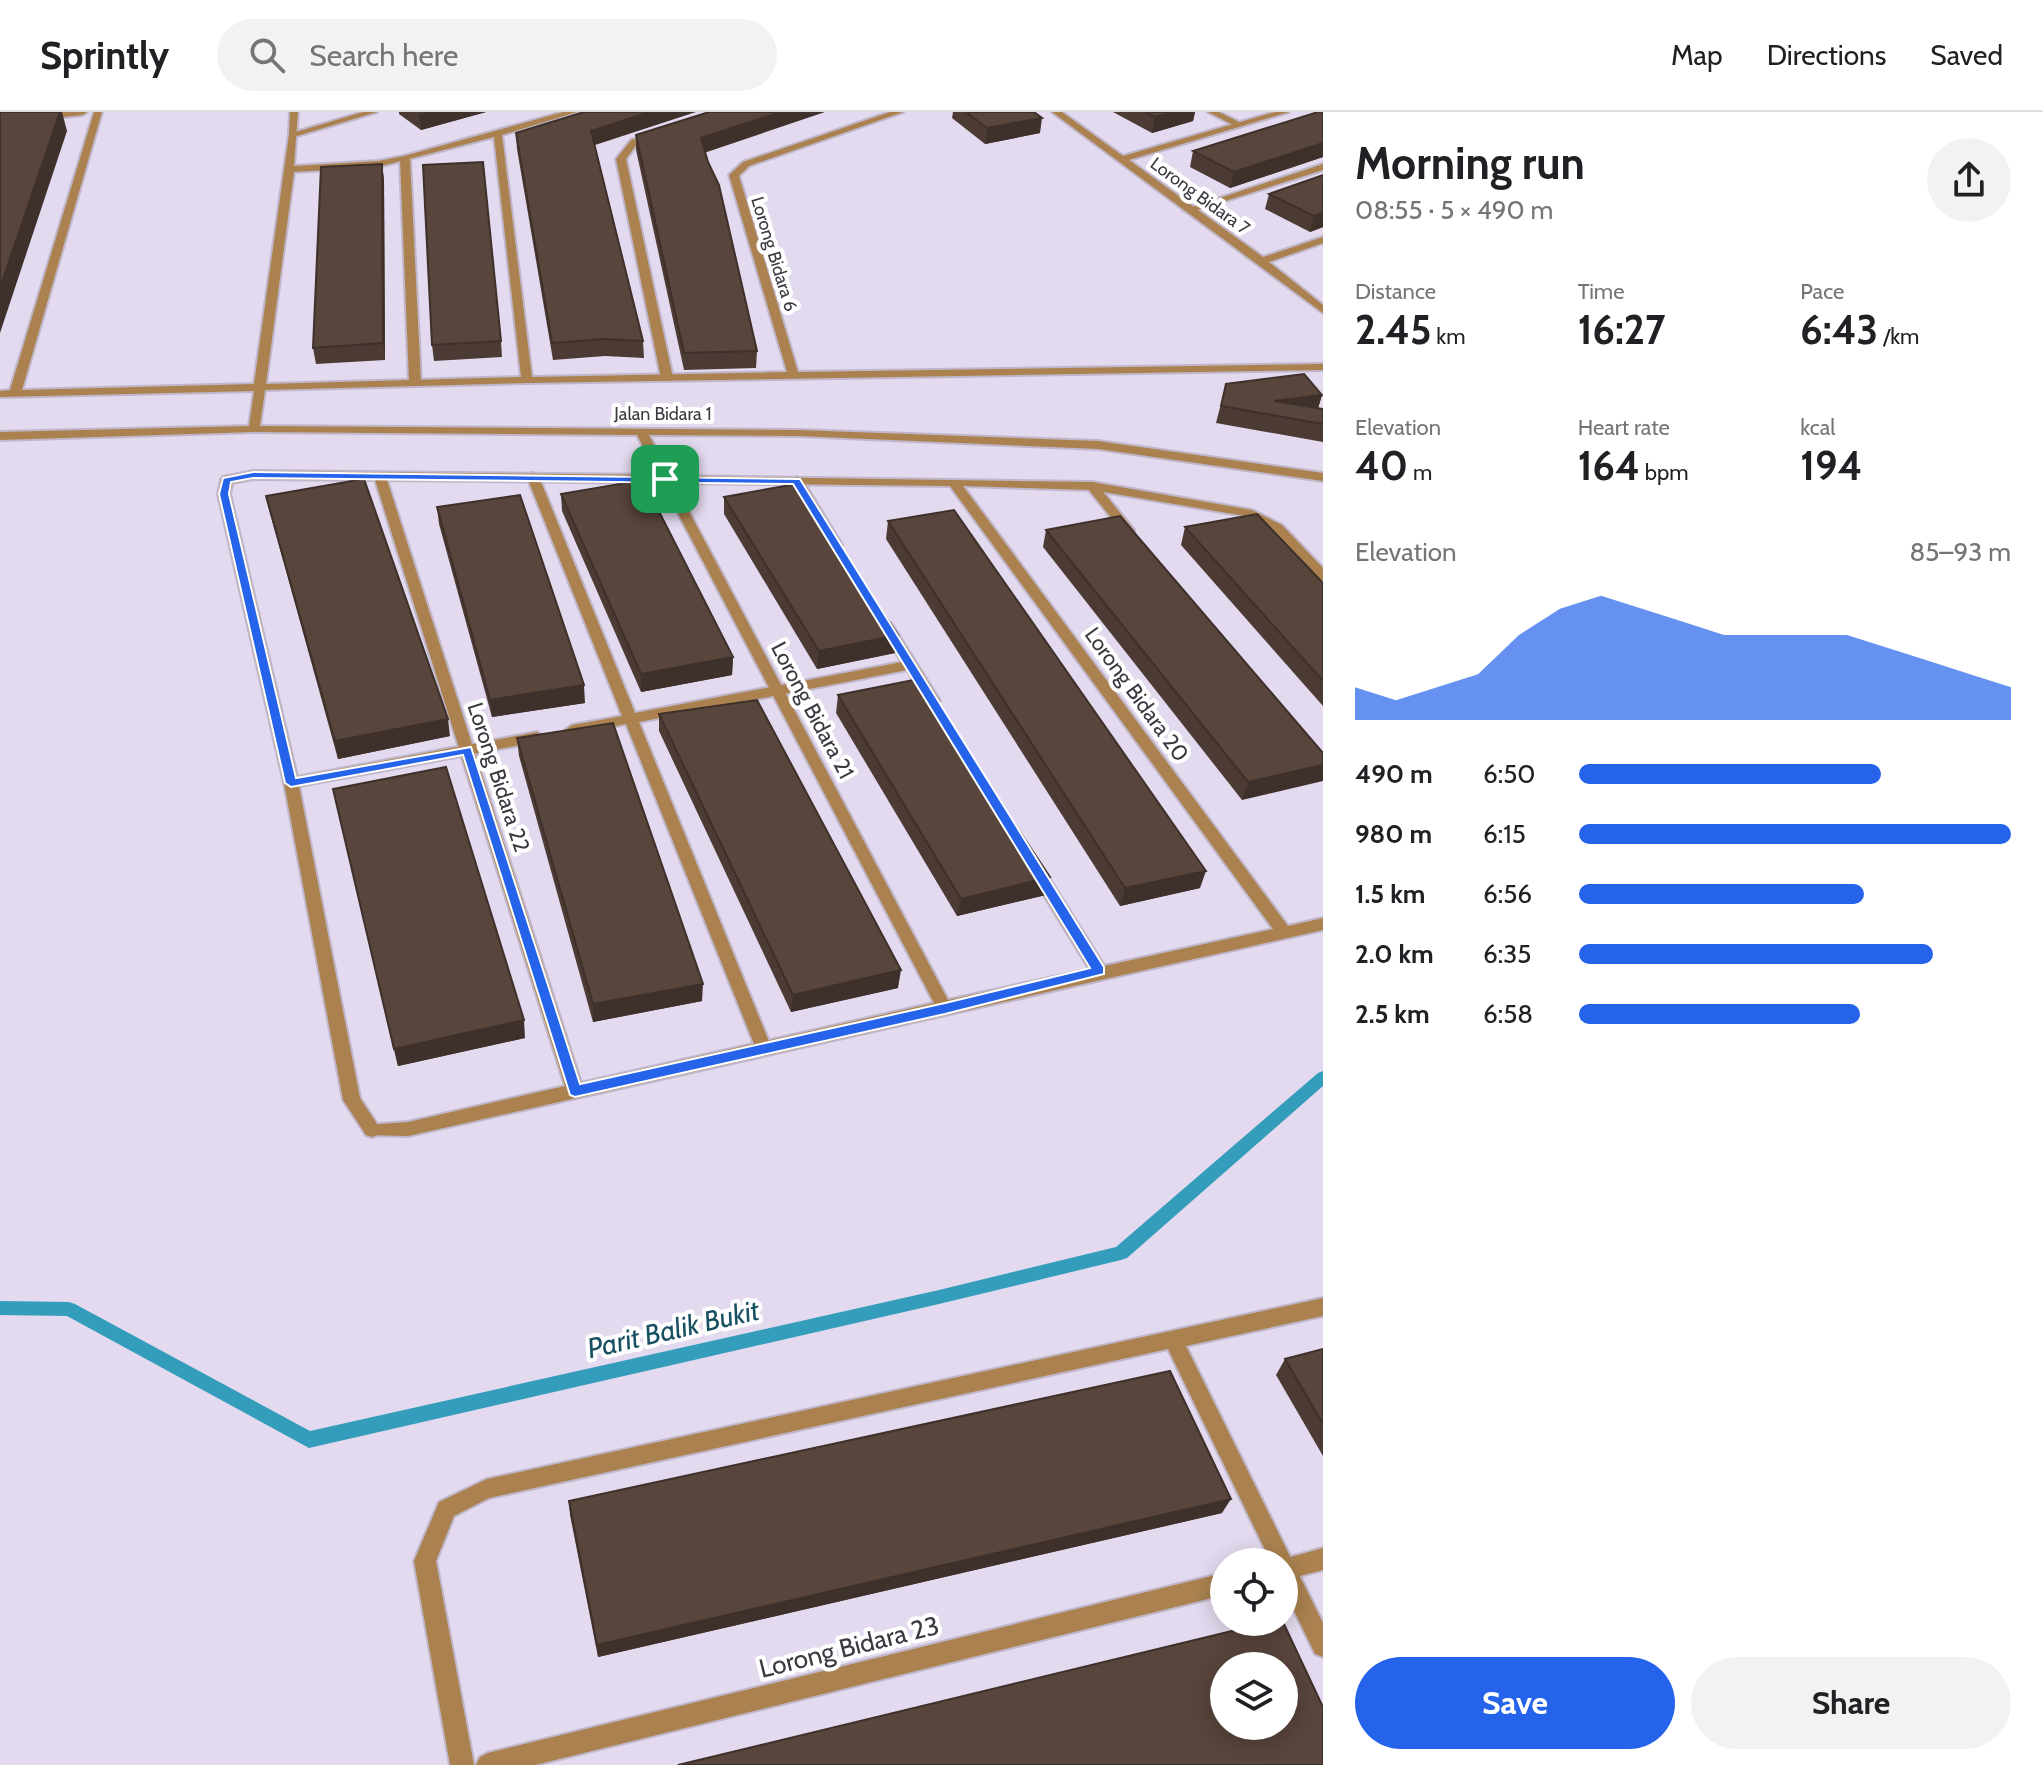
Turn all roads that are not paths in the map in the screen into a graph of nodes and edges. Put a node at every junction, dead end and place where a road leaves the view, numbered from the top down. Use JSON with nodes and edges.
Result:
{"nodes":[{"id":1,"x":83,"y":112,"type":"edge"},
{"id":2,"x":98,"y":112,"type":"edge"},
{"id":3,"x":294,"y":112,"type":"edge"},
{"id":4,"x":373,"y":112,"type":"edge"},
{"id":5,"x":573,"y":112,"type":"edge"},
{"id":6,"x":899,"y":112,"type":"edge"},
{"id":7,"x":1056,"y":112,"type":"edge"},
{"id":8,"x":1212,"y":112,"type":"edge"},
{"id":9,"x":1285,"y":112,"type":"edge"},
{"id":10,"x":0,"y":121,"type":"edge"},
{"id":11,"x":1240,"y":125,"type":"junction"},
{"id":12,"x":661,"y":133,"type":"edge"},
{"id":13,"x":294,"y":134,"type":"junction"},
{"id":14,"x":498,"y":135,"type":"junction"},
{"id":15,"x":405,"y":159,"type":"junction"},
{"id":16,"x":1123,"y":159,"type":"junction"},
{"id":17,"x":1323,"y":167,"type":"edge"},
{"id":18,"x":289,"y":169,"type":"junction"},
{"id":19,"x":1188,"y":210,"type":"junction"},
{"id":20,"x":1323,"y":240,"type":"edge"},
{"id":21,"x":1262,"y":261,"type":"junction"},
{"id":22,"x":1323,"y":310,"type":"edge"},
{"id":23,"x":1323,"y":367,"type":"edge"},
{"id":24,"x":794,"y":376,"type":"junction"},
{"id":25,"x":667,"y":378,"type":"junction"},
{"id":26,"x":527,"y":380,"type":"junction"},
{"id":27,"x":415,"y":382,"type":"junction"},
{"id":28,"x":260,"y":385,"type":"junction"},
{"id":29,"x":0,"y":394,"type":"edge"},
{"id":30,"x":15,"y":394,"type":"junction"},
{"id":31,"x":254,"y":429,"type":"junction"},
{"id":32,"x":641,"y":432,"type":"junction"},
{"id":33,"x":0,"y":436,"type":"edge"},
{"id":34,"x":380,"y":476,"type":"junction"},
{"id":35,"x":533,"y":477,"type":"junction"},
{"id":36,"x":1323,"y":477,"type":"edge"},
{"id":37,"x":665,"y":479,"type":"junction"},
{"id":38,"x":797,"y":481,"type":"junction"},
{"id":39,"x":954,"y":482,"type":"junction"},
{"id":40,"x":1092,"y":486,"type":"junction"},
{"id":41,"x":1142,"y":548,"type":"edge"},
{"id":42,"x":845,"y":560,"type":"edge"},
{"id":43,"x":1323,"y":576,"type":"edge"},
{"id":44,"x":878,"y":613,"type":"edge"},
{"id":45,"x":910,"y":665,"type":"junction"},
{"id":46,"x":778,"y":692,"type":"junction"},
{"id":47,"x":943,"y":718,"type":"edge"},
{"id":48,"x":630,"y":719,"type":"junction"},
{"id":49,"x":467,"y":750,"type":"junction"},
{"id":50,"x":291,"y":783,"type":"junction"},
{"id":51,"x":1025,"y":851,"type":"edge"},
{"id":52,"x":1323,"y":924,"type":"edge"},
{"id":53,"x":1284,"y":932,"type":"junction"},
{"id":54,"x":1099,"y":971,"type":"junction"},
{"id":55,"x":945,"y":1009,"type":"junction"},
{"id":56,"x":764,"y":1049,"type":"junction"},
{"id":57,"x":575,"y":1091,"type":"junction"},
{"id":58,"x":1323,"y":1307,"type":"edge"},
{"id":59,"x":1174,"y":1341,"type":"junction"},
{"id":60,"x":1275,"y":1548,"type":"edge"},
{"id":61,"x":1323,"y":1559,"type":"edge"},
{"id":62,"x":1298,"y":1564,"type":"edge"},
{"id":63,"x":1210,"y":1587,"type":"edge"},
{"id":64,"x":1298,"y":1595,"type":"edge"},
{"id":65,"x":1323,"y":1646,"type":"edge"},
{"id":66,"x":462,"y":1765,"type":"edge"},
{"id":67,"x":488,"y":1765,"type":"edge"}],
"edges":[{"from":1,"to":10,"type":"street"},
{"from":2,"to":30,"type":"street"},
{"from":3,"to":13,"type":"street"},
{"from":4,"to":13,"type":"street"},
{"from":5,"to":14,"type":"street"},
{"from":6,"to":24,"type":"street","name":"Lorong Bidara 6"},
{"from":7,"to":16,"type":"street","name":"Lorong Bidara 7"},
{"from":8,"to":11,"type":"street"},
{"from":9,"to":11,"type":"street"},
{"from":11,"to":16,"type":"street"},
{"from":12,"to":25,"type":"street"},
{"from":13,"to":18,"type":"street"},
{"from":14,"to":15,"type":"street"},
{"from":14,"to":26,"type":"street"},
{"from":15,"to":18,"type":"street"},
{"from":15,"to":27,"type":"street"},
{"from":16,"to":19,"type":"street","name":"Lorong Bidara 7"},
{"from":17,"to":19,"type":"street"},
{"from":18,"to":28,"type":"street"},
{"from":19,"to":21,"type":"street","name":"Lorong Bidara 7"},
{"from":20,"to":21,"type":"street"},
{"from":21,"to":22,"type":"street","name":"Lorong Bidara 7"},
{"from":23,"to":24,"type":"street"},
{"from":24,"to":25,"type":"street"},
{"from":25,"to":26,"type":"street"},
{"from":26,"to":27,"type":"street"},
{"from":27,"to":28,"type":"street"},
{"from":28,"to":30,"type":"street"},
{"from":28,"to":31,"type":"street"},
{"from":29,"to":30,"type":"street"},
{"from":31,"to":32,"type":"street","name":"Jalan Bidara 1"},
{"from":31,"to":33,"type":"street","name":"Jalan Bidara 1"},
{"from":32,"to":36,"type":"street","name":"Jalan Bidara 1"},
{"from":32,"to":37,"type":"street","name":"Lorong Bidara 21"},
{"from":34,"to":35,"type":"street"},
{"from":34,"to":49,"type":"street","name":"Lorong Bidara 22"},
{"from":34,"to":50,"type":"street"},
{"from":35,"to":37,"type":"street"},
{"from":35,"to":48,"type":"street"},
{"from":37,"to":38,"type":"street"},
{"from":37,"to":46,"type":"street","name":"Lorong Bidara 21"},
{"from":38,"to":39,"type":"street"},
{"from":38,"to":42,"type":"street"},
{"from":39,"to":40,"type":"street"},
{"from":39,"to":53,"type":"street","name":"Lorong Bidara 20"},
{"from":40,"to":41,"type":"street"},
{"from":40,"to":43,"type":"street"},
{"from":44,"to":45,"type":"street"},
{"from":45,"to":46,"type":"street"},
{"from":45,"to":47,"type":"street"},
{"from":46,"to":48,"type":"street"},
{"from":46,"to":55,"type":"street","name":"Lorong Bidara 21"},
{"from":48,"to":49,"type":"street"},
{"from":48,"to":56,"type":"street"},
{"from":49,"to":50,"type":"street"},
{"from":49,"to":57,"type":"street","name":"Lorong Bidara 22"},
{"from":50,"to":57,"type":"street"},
{"from":51,"to":54,"type":"street"},
{"from":52,"to":53,"type":"street"},
{"from":53,"to":54,"type":"street"},
{"from":54,"to":55,"type":"street"},
{"from":55,"to":56,"type":"street"},
{"from":56,"to":57,"type":"street"},
{"from":58,"to":59,"type":"street"},
{"from":59,"to":60,"type":"street"},
{"from":59,"to":66,"type":"street"},
{"from":61,"to":62,"type":"street"},
{"from":63,"to":67,"type":"street","name":"Lorong Bidara 23"},
{"from":64,"to":65,"type":"street"}]}
